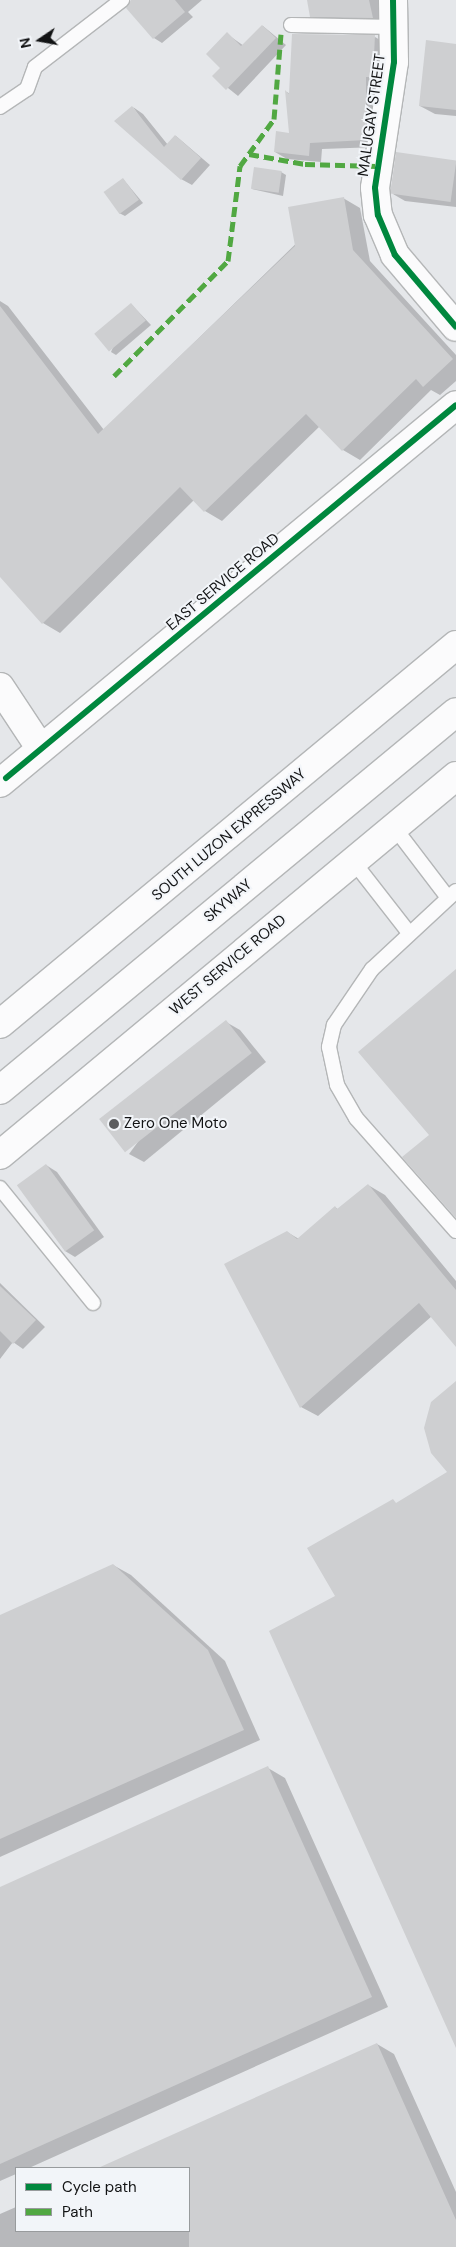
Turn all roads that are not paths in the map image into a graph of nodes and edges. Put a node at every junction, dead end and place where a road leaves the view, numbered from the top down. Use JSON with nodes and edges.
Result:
{"nodes":[{"id":1,"x":122,"y":0,"type":"edge"},
{"id":2,"x":393,"y":0,"type":"edge"},
{"id":3,"x":291,"y":25,"type":"dead end"},
{"id":4,"x":395,"y":27,"type":"junction"},
{"id":5,"x":0,"y":107,"type":"edge"},
{"id":6,"x":456,"y":327,"type":"edge"},
{"id":7,"x":456,"y":405,"type":"edge"},
{"id":8,"x":456,"y":645,"type":"edge"},
{"id":9,"x":456,"y":655,"type":"edge"},
{"id":10,"x":0,"y":687,"type":"edge"},
{"id":11,"x":456,"y":712,"type":"edge"},
{"id":12,"x":456,"y":732,"type":"edge"},
{"id":13,"x":41,"y":749,"type":"junction"},
{"id":14,"x":456,"y":776,"type":"edge"},
{"id":15,"x":2,"y":779,"type":"edge"},
{"id":16,"x":394,"y":827,"type":"junction"},
{"id":17,"x":353,"y":861,"type":"junction"},
{"id":18,"x":452,"y":895,"type":"edge"},
{"id":19,"x":409,"y":933,"type":"junction"},
{"id":20,"x":0,"y":1024,"type":"edge"},
{"id":21,"x":0,"y":1032,"type":"edge"},
{"id":22,"x":0,"y":1090,"type":"edge"},
{"id":23,"x":0,"y":1105,"type":"edge"},
{"id":24,"x":0,"y":1155,"type":"edge"},
{"id":25,"x":0,"y":1188,"type":"edge"},
{"id":26,"x":456,"y":1231,"type":"edge"},
{"id":27,"x":93,"y":1303,"type":"dead end"}],
"edges":[{"from":1,"to":5,"type":"lane"},
{"from":2,"to":4,"type":"main road","name":"MALUGAY STREET"},
{"from":3,"to":4,"type":"lane"},
{"from":4,"to":6,"type":"main road","name":"MALUGAY STREET"},
{"from":7,"to":13,"type":"main road","name":"EAST SERVICE ROAD"},
{"from":8,"to":20,"type":"main road","name":"SOUTH LUZON EXPRESSWAY"},
{"from":9,"to":21,"type":"main road"},
{"from":10,"to":13,"type":"main road"},
{"from":11,"to":22,"type":"main road","name":"SKYWAY"},
{"from":12,"to":23,"type":"main road"},
{"from":13,"to":15,"type":"main road","name":"EAST SERVICE ROAD"},
{"from":14,"to":16,"type":"main road","name":"WEST SERVICE ROAD"},
{"from":16,"to":17,"type":"main road","name":"WEST SERVICE ROAD"},
{"from":16,"to":18,"type":"lane"},
{"from":17,"to":19,"type":"lane"},
{"from":17,"to":24,"type":"main road","name":"WEST SERVICE ROAD"},
{"from":18,"to":19,"type":"lane"},
{"from":19,"to":26,"type":"lane"},
{"from":25,"to":27,"type":"lane"}]}
